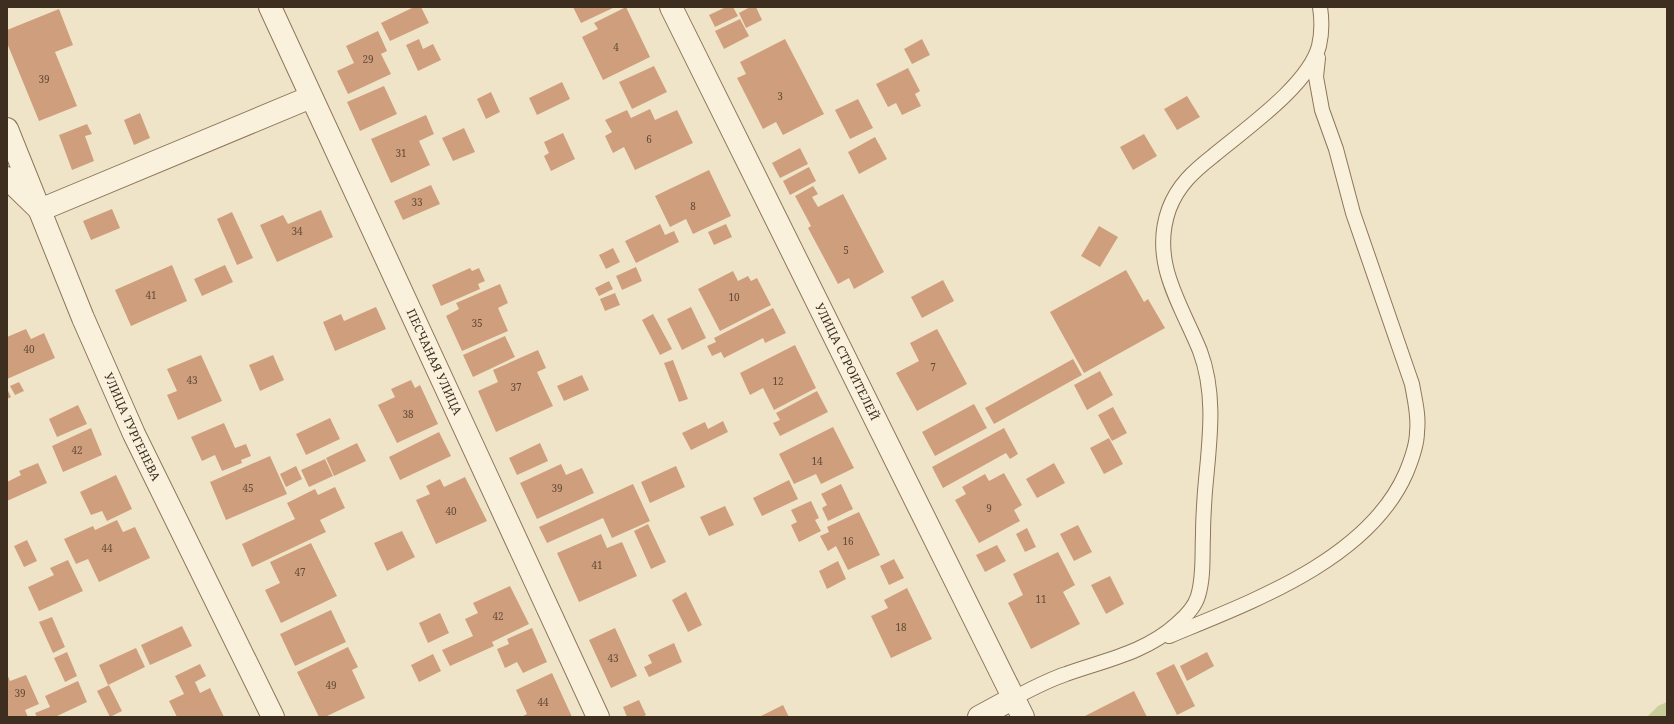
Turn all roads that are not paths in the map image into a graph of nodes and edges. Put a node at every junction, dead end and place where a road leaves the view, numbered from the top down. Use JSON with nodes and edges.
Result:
{"nodes":[{"id":1,"x":270,"y":7,"type":"edge"},
{"id":2,"x":671,"y":7,"type":"edge"},
{"id":3,"x":1320,"y":7,"type":"edge"},
{"id":4,"x":1319,"y":48,"type":"junction"},
{"id":5,"x":311,"y":97,"type":"junction"},
{"id":6,"x":7,"y":129,"type":"edge"},
{"id":7,"x":7,"y":178,"type":"edge"},
{"id":8,"x":40,"y":210,"type":"junction"},
{"id":9,"x":1150,"y":644,"type":"junction"},
{"id":10,"x":1018,"y":707,"type":"edge"},
{"id":11,"x":273,"y":717,"type":"edge"},
{"id":12,"x":598,"y":717,"type":"edge"},
{"id":13,"x":979,"y":717,"type":"edge"}],
"edges":[{"from":1,"to":5,"type":"street","name":"ПЕСЧАНАЯ УЛИЦА"},
{"from":2,"to":10,"type":"street","name":"УЛИЦА СТРОИТЕЛЕЙ"},
{"from":3,"to":4,"type":"lane"},
{"from":4,"to":9,"type":"lane"},
{"from":4,"to":9,"type":"lane"},
{"from":5,"to":8,"type":"street"},
{"from":5,"to":12,"type":"street","name":"ПЕСЧАНАЯ УЛИЦА"},
{"from":6,"to":8,"type":"street","name":"УЛИЦА ТУРГЕНЕВА"},
{"from":7,"to":8,"type":"street"},
{"from":8,"to":11,"type":"street","name":"УЛИЦА ТУРГЕНЕВА"},
{"from":9,"to":10,"type":"lane"},
{"from":10,"to":13,"type":"street"}]}
